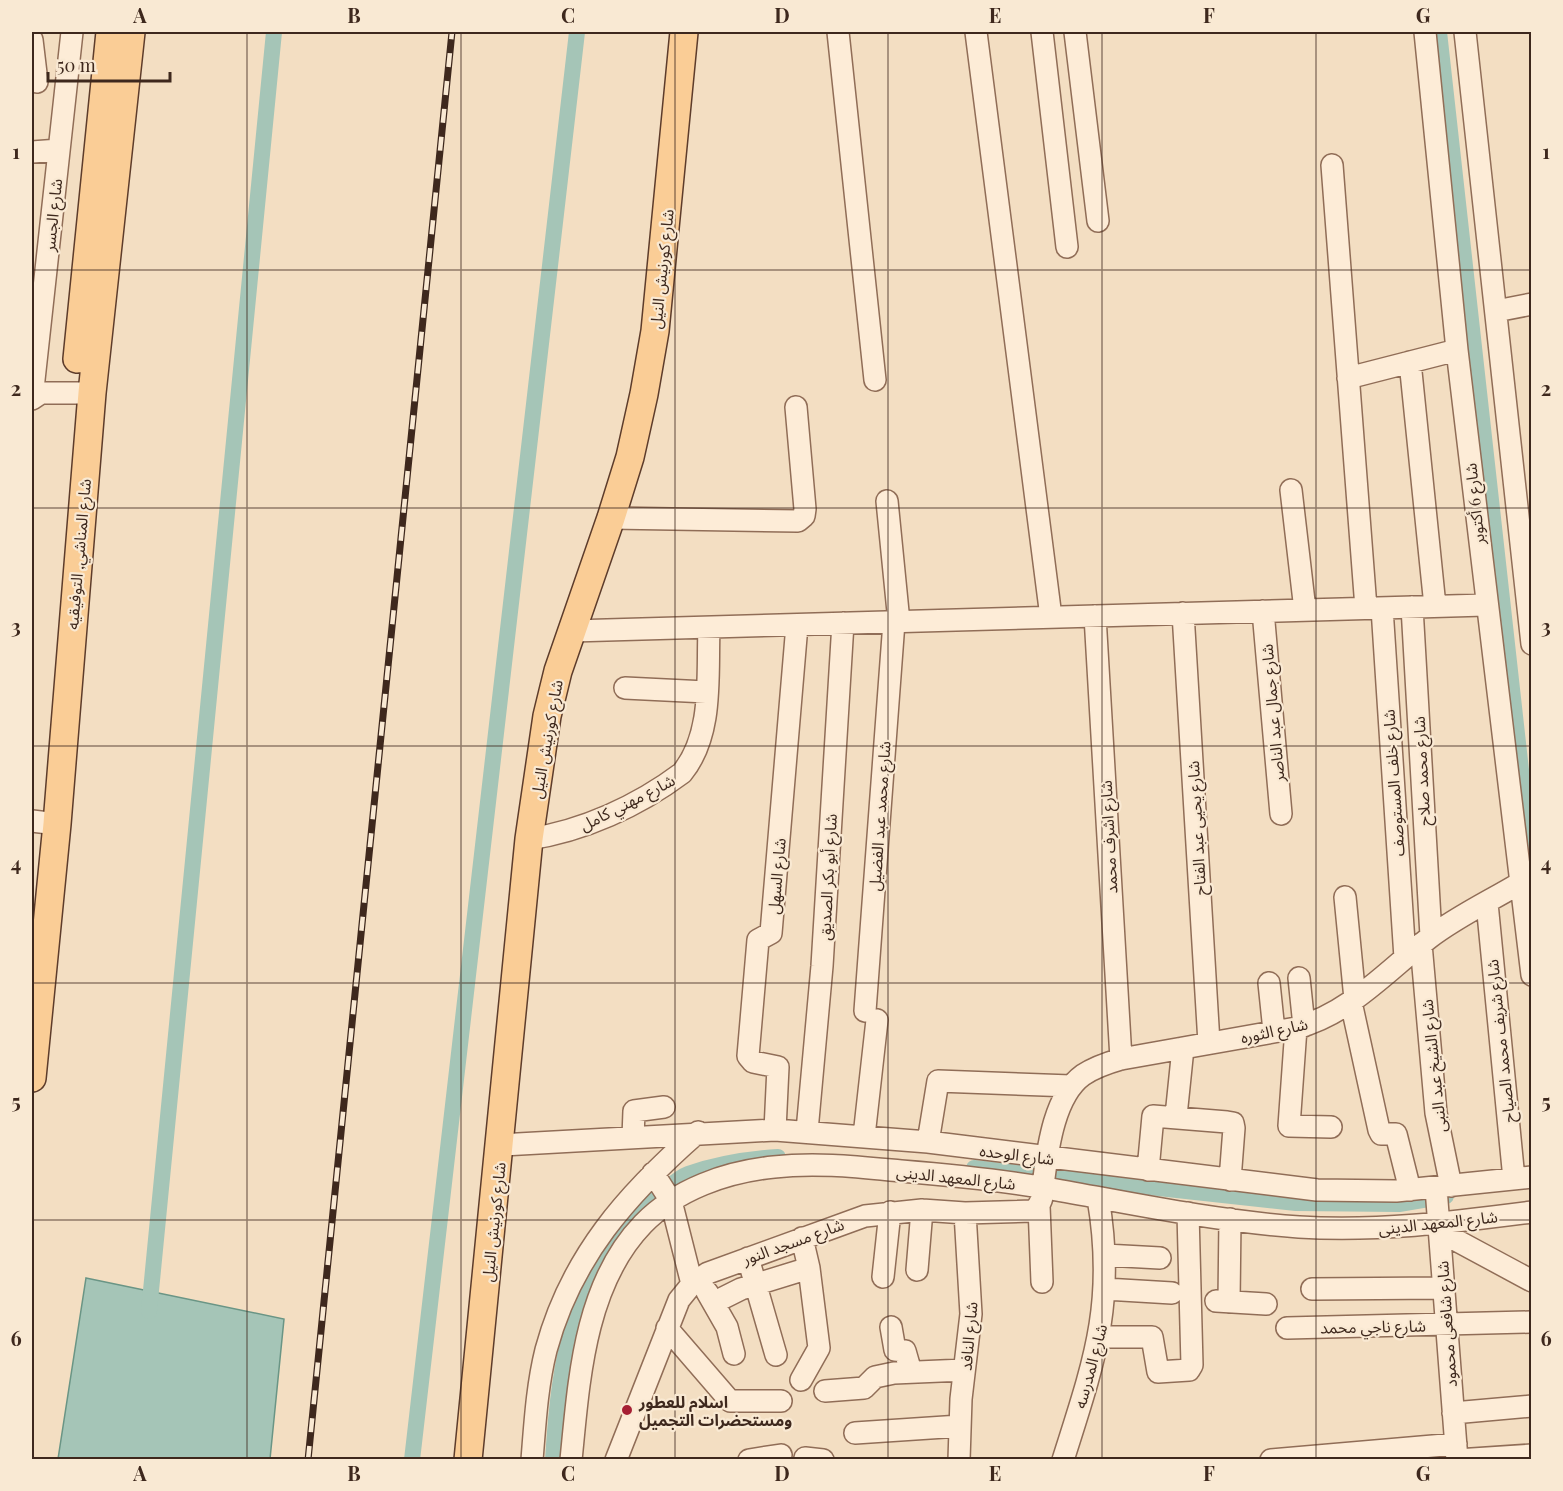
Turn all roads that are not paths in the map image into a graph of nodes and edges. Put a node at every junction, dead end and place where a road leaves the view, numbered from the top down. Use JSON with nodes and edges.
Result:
{"nodes":[{"id":1,"x":72,"y":32,"type":"edge"},
{"id":2,"x":110,"y":32,"type":"edge"},
{"id":3,"x":131,"y":32,"type":"edge"},
{"id":4,"x":684,"y":32,"type":"edge"},
{"id":5,"x":838,"y":32,"type":"edge"},
{"id":6,"x":976,"y":32,"type":"edge"},
{"id":7,"x":1042,"y":32,"type":"edge"},
{"id":8,"x":1075,"y":32,"type":"edge"},
{"id":9,"x":1425,"y":32,"type":"edge"},
{"id":10,"x":1465,"y":32,"type":"edge"},
{"id":11,"x":32,"y":40,"type":"edge"},
{"id":12,"x":66,"y":78,"type":"junction"},
{"id":13,"x":34,"y":82,"type":"edge"},
{"id":14,"x":59,"y":150,"type":"junction"},
{"id":15,"x":32,"y":152,"type":"edge"},
{"id":16,"x":1332,"y":165,"type":"dead end"},
{"id":17,"x":1098,"y":221,"type":"dead end"},
{"id":18,"x":1067,"y":247,"type":"dead end"},
{"id":19,"x":1532,"y":304,"type":"edge"},
{"id":20,"x":1497,"y":311,"type":"junction"},
{"id":21,"x":1457,"y":350,"type":"junction"},
{"id":22,"x":1410,"y":362,"type":"junction"},
{"id":23,"x":1348,"y":378,"type":"junction"},
{"id":24,"x":32,"y":380,"type":"edge"},
{"id":25,"x":875,"y":380,"type":"dead end"},
{"id":26,"x":82,"y":393,"type":"junction"},
{"id":27,"x":32,"y":399,"type":"edge"},
{"id":28,"x":796,"y":407,"type":"dead end"},
{"id":29,"x":1291,"y":490,"type":"dead end"},
{"id":30,"x":887,"y":501,"type":"dead end"},
{"id":31,"x":611,"y":518,"type":"junction"},
{"id":32,"x":1485,"y":604,"type":"junction"},
{"id":33,"x":1436,"y":606,"type":"junction"},
{"id":34,"x":1412,"y":607,"type":"junction"},
{"id":35,"x":1374,"y":608,"type":"junction"},
{"id":36,"x":1305,"y":610,"type":"junction"},
{"id":37,"x":1263,"y":611,"type":"junction"},
{"id":38,"x":1183,"y":614,"type":"junction"},
{"id":39,"x":1095,"y":616,"type":"junction"},
{"id":40,"x":1051,"y":617,"type":"junction"},
{"id":41,"x":896,"y":622,"type":"junction"},
{"id":42,"x":843,"y":623,"type":"junction"},
{"id":43,"x":797,"y":625,"type":"junction"},
{"id":44,"x":709,"y":628,"type":"junction"},
{"id":45,"x":572,"y":631,"type":"junction"},
{"id":46,"x":1532,"y":644,"type":"edge"},
{"id":47,"x":625,"y":688,"type":"dead end"},
{"id":48,"x":706,"y":692,"type":"junction"},
{"id":49,"x":1281,"y":814,"type":"dead end"},
{"id":50,"x":44,"y":822,"type":"edge"},
{"id":51,"x":529,"y":839,"type":"junction"},
{"id":52,"x":1520,"y":883,"type":"junction"},
{"id":53,"x":1345,"y":897,"type":"dead end"},
{"id":54,"x":1487,"y":903,"type":"junction"},
{"id":55,"x":32,"y":938,"type":"edge"},
{"id":56,"x":1419,"y":946,"type":"junction"},
{"id":57,"x":1532,"y":975,"type":"edge"},
{"id":58,"x":1299,"y":978,"type":"dead end"},
{"id":59,"x":1269,"y":984,"type":"dead end"},
{"id":60,"x":1353,"y":1001,"type":"junction"},
{"id":61,"x":1300,"y":1027,"type":"junction"},
{"id":62,"x":1274,"y":1031,"type":"junction"},
{"id":63,"x":1209,"y":1043,"type":"junction"},
{"id":64,"x":1183,"y":1048,"type":"junction"},
{"id":65,"x":1121,"y":1059,"type":"junction"},
{"id":66,"x":32,"y":1078,"type":"edge"},
{"id":67,"x":1071,"y":1086,"type":"junction"},
{"id":68,"x":664,"y":1107,"type":"dead end"},
{"id":69,"x":1176,"y":1116,"type":"junction"},
{"id":70,"x":1331,"y":1127,"type":"dead end"},
{"id":71,"x":776,"y":1130,"type":"junction"},
{"id":72,"x":807,"y":1131,"type":"junction"},
{"id":73,"x":698,"y":1132,"type":"junction"},
{"id":74,"x":864,"y":1136,"type":"junction"},
{"id":75,"x":633,"y":1137,"type":"junction"},
{"id":76,"x":928,"y":1142,"type":"junction"},
{"id":77,"x":501,"y":1145,"type":"junction"},
{"id":78,"x":1047,"y":1158,"type":"junction"},
{"id":79,"x":1148,"y":1170,"type":"junction"},
{"id":80,"x":653,"y":1173,"type":"junction"},
{"id":81,"x":1523,"y":1178,"type":"edge"},
{"id":82,"x":1230,"y":1180,"type":"junction"},
{"id":83,"x":1444,"y":1187,"type":"junction"},
{"id":84,"x":1410,"y":1190,"type":"junction"},
{"id":85,"x":1041,"y":1197,"type":"junction"},
{"id":86,"x":1098,"y":1198,"type":"junction"},
{"id":87,"x":671,"y":1201,"type":"junction"},
{"id":88,"x":922,"y":1210,"type":"junction"},
{"id":89,"x":890,"y":1212,"type":"junction"},
{"id":90,"x":1532,"y":1212,"type":"edge"},
{"id":91,"x":964,"y":1213,"type":"junction"},
{"id":92,"x":1188,"y":1213,"type":"junction"},
{"id":93,"x":1230,"y":1219,"type":"junction"},
{"id":94,"x":1439,"y":1227,"type":"junction"},
{"id":95,"x":802,"y":1238,"type":"junction"},
{"id":96,"x":1105,"y":1255,"type":"junction"},
{"id":97,"x":1160,"y":1257,"type":"dead end"},
{"id":98,"x":748,"y":1258,"type":"junction"},
{"id":99,"x":809,"y":1268,"type":"junction"},
{"id":100,"x":917,"y":1270,"type":"dead end"},
{"id":101,"x":883,"y":1276,"type":"dead end"},
{"id":102,"x":1532,"y":1281,"type":"edge"},
{"id":103,"x":695,"y":1282,"type":"junction"},
{"id":104,"x":1042,"y":1282,"type":"dead end"},
{"id":105,"x":756,"y":1285,"type":"junction"},
{"id":106,"x":1443,"y":1288,"type":"junction"},
{"id":107,"x":1105,"y":1289,"type":"junction"},
{"id":108,"x":1312,"y":1289,"type":"dead end"},
{"id":109,"x":1172,"y":1293,"type":"dead end"},
{"id":110,"x":715,"y":1302,"type":"junction"},
{"id":111,"x":1266,"y":1304,"type":"dead end"},
{"id":112,"x":1530,"y":1322,"type":"edge"},
{"id":113,"x":1446,"y":1324,"type":"junction"},
{"id":114,"x":891,"y":1327,"type":"dead end"},
{"id":115,"x":667,"y":1328,"type":"junction"},
{"id":116,"x":1287,"y":1328,"type":"dead end"},
{"id":117,"x":1100,"y":1337,"type":"junction"},
{"id":118,"x":734,"y":1354,"type":"dead end"},
{"id":119,"x":776,"y":1355,"type":"dead end"},
{"id":120,"x":964,"y":1370,"type":"junction"},
{"id":121,"x":911,"y":1372,"type":"junction"},
{"id":122,"x":801,"y":1380,"type":"dead end"},
{"id":123,"x":825,"y":1391,"type":"dead end"},
{"id":124,"x":781,"y":1401,"type":"dead end"},
{"id":125,"x":1532,"y":1406,"type":"edge"},
{"id":126,"x":1453,"y":1413,"type":"junction"},
{"id":127,"x":960,"y":1426,"type":"junction"},
{"id":128,"x":855,"y":1433,"type":"dead end"},
{"id":129,"x":1456,"y":1452,"type":"edge"},
{"id":130,"x":781,"y":1455,"type":"dead end"},
{"id":131,"x":1532,"y":1455,"type":"edge"},
{"id":132,"x":468,"y":1460,"type":"edge"},
{"id":133,"x":532,"y":1460,"type":"edge"},
{"id":134,"x":571,"y":1460,"type":"edge"},
{"id":135,"x":616,"y":1460,"type":"edge"},
{"id":136,"x":749,"y":1460,"type":"edge"},
{"id":137,"x":959,"y":1460,"type":"edge"},
{"id":138,"x":1063,"y":1460,"type":"edge"},
{"id":139,"x":1271,"y":1460,"type":"edge"}],
"edges":[{"from":1,"to":12,"type":"street","name":"شارع الجسر"},
{"from":2,"to":26,"type":"main road","name":"شارع المناشي, التوفيقيه"},
{"from":3,"to":26,"type":"main road","name":"شارع المناشي, التوفيقيه"},
{"from":4,"to":31,"type":"main road","name":"شارع كورنيش النيل"},
{"from":5,"to":25,"type":"street"},
{"from":6,"to":40,"type":"street"},
{"from":7,"to":18,"type":"street"},
{"from":8,"to":17,"type":"street"},
{"from":9,"to":21,"type":"street","name":"شارع 6 أكتوبر"},
{"from":10,"to":20,"type":"street"},
{"from":11,"to":13,"type":"street"},
{"from":12,"to":13,"type":"street"},
{"from":12,"to":14,"type":"street","name":"شارع الجسر"},
{"from":14,"to":15,"type":"street"},
{"from":14,"to":24,"type":"street","name":"شارع الجسر"},
{"from":16,"to":23,"type":"street","name":"شارع خلف المستوصف"},
{"from":19,"to":20,"type":"street"},
{"from":20,"to":46,"type":"street"},
{"from":21,"to":22,"type":"street"},
{"from":21,"to":32,"type":"street","name":"شارع 6 أكتوبر"},
{"from":22,"to":23,"type":"street"},
{"from":22,"to":33,"type":"street"},
{"from":23,"to":35,"type":"street","name":"شارع خلف المستوصف"},
{"from":24,"to":27,"type":"street","name":"شارع الجسر"},
{"from":26,"to":27,"type":"street"},
{"from":26,"to":50,"type":"main road","name":"شارع المناشي, التوفيقيه"},
{"from":28,"to":31,"type":"street"},
{"from":29,"to":36,"type":"street"},
{"from":30,"to":41,"type":"street","name":"شارع محمد عبد الفضيل"},
{"from":31,"to":45,"type":"main road","name":"شارع كورنيش النيل"},
{"from":32,"to":33,"type":"street"},
{"from":32,"to":52,"type":"street","name":"شارع 6 أكتوبر"},
{"from":33,"to":34,"type":"street"},
{"from":34,"to":35,"type":"street"},
{"from":34,"to":56,"type":"street","name":"شارع محمد صلاح"},
{"from":35,"to":36,"type":"street"},
{"from":35,"to":56,"type":"street","name":"شارع خلف المستوصف"},
{"from":36,"to":37,"type":"street"},
{"from":37,"to":38,"type":"street"},
{"from":37,"to":49,"type":"street","name":"شارع جمال عبد الناصر"},
{"from":38,"to":39,"type":"street"},
{"from":38,"to":63,"type":"street","name":"شارع يحيى عبد الفتاح"},
{"from":39,"to":40,"type":"street"},
{"from":39,"to":65,"type":"street","name":"شارع اشرف محمد"},
{"from":40,"to":41,"type":"street"},
{"from":41,"to":42,"type":"street"},
{"from":41,"to":74,"type":"street","name":"شارع محمد عبد الفضيل"},
{"from":42,"to":43,"type":"street"},
{"from":42,"to":72,"type":"street","name":"شارع أبو بكر الصديق"},
{"from":43,"to":44,"type":"street"},
{"from":43,"to":71,"type":"street","name":"شارع السهل"},
{"from":44,"to":45,"type":"street"},
{"from":44,"to":48,"type":"street","name":"شارع مهني كامل"},
{"from":45,"to":51,"type":"main road","name":"شارع كورنيش النيل"},
{"from":47,"to":48,"type":"street"},
{"from":48,"to":51,"type":"street","name":"شارع مهني كامل"},
{"from":50,"to":55,"type":"main road","name":"شارع المناشي, التوفيقيه"},
{"from":50,"to":66,"type":"main road","name":"شارع المناشي, التوفيقيه"},
{"from":51,"to":77,"type":"main road","name":"شارع كورنيش النيل"},
{"from":52,"to":54,"type":"street","name":"شارع الثوره"},
{"from":52,"to":57,"type":"street","name":"شارع 6 أكتوبر"},
{"from":53,"to":60,"type":"street"},
{"from":54,"to":56,"type":"street","name":"شارع الثوره"},
{"from":54,"to":81,"type":"street","name":"شارع شريف محمد الصياح"},
{"from":56,"to":60,"type":"street","name":"شارع الثوره"},
{"from":56,"to":83,"type":"street","name":"شارع الشيخ عبد النبى"},
{"from":58,"to":61,"type":"street"},
{"from":59,"to":62,"type":"street"},
{"from":60,"to":61,"type":"street","name":"شارع الثوره"},
{"from":60,"to":84,"type":"street"},
{"from":61,"to":62,"type":"street","name":"شارع الثوره"},
{"from":61,"to":70,"type":"street"},
{"from":62,"to":63,"type":"street","name":"شارع الثوره"},
{"from":63,"to":64,"type":"street","name":"شارع الثوره"},
{"from":64,"to":65,"type":"street","name":"شارع الثوره"},
{"from":64,"to":69,"type":"street"},
{"from":65,"to":67,"type":"street","name":"شارع الثوره"},
{"from":67,"to":76,"type":"street"},
{"from":67,"to":78,"type":"street"},
{"from":68,"to":75,"type":"street"},
{"from":69,"to":79,"type":"street"},
{"from":69,"to":82,"type":"street"},
{"from":71,"to":72,"type":"street","name":"شارع الوحده"},
{"from":71,"to":73,"type":"street","name":"شارع الوحده"},
{"from":72,"to":74,"type":"street","name":"شارع الوحده"},
{"from":73,"to":75,"type":"street","name":"شارع الوحده"},
{"from":73,"to":80,"type":"street"},
{"from":74,"to":76,"type":"street","name":"شارع الوحده"},
{"from":75,"to":77,"type":"street","name":"شارع الوحده"},
{"from":76,"to":78,"type":"street","name":"شارع الوحده"},
{"from":77,"to":132,"type":"main road","name":"شارع كورنيش النيل"},
{"from":78,"to":79,"type":"street","name":"شارع الوحده"},
{"from":78,"to":85,"type":"street"},
{"from":79,"to":82,"type":"street","name":"شارع الوحده"},
{"from":80,"to":87,"type":"street"},
{"from":80,"to":133,"type":"street"},
{"from":81,"to":83,"type":"street","name":"شارع الوحده"},
{"from":82,"to":84,"type":"street","name":"شارع الوحده"},
{"from":83,"to":84,"type":"street","name":"شارع الوحده"},
{"from":83,"to":94,"type":"street","name":"شارع شافعى محمود"},
{"from":85,"to":86,"type":"street","name":"شارع المعهد الدينى"},
{"from":85,"to":87,"type":"street","name":"شارع المعهد الدينى"},
{"from":85,"to":91,"type":"street","name":"شارع مسجد النور"},
{"from":85,"to":104,"type":"street"},
{"from":86,"to":92,"type":"street","name":"شارع المعهد الدينى"},
{"from":86,"to":96,"type":"street","name":"شارع المدرسه"},
{"from":87,"to":103,"type":"street"},
{"from":87,"to":134,"type":"street","name":"شارع المعهد الدينى"},
{"from":88,"to":89,"type":"street","name":"شارع مسجد النور"},
{"from":88,"to":91,"type":"street","name":"شارع مسجد النور"},
{"from":88,"to":100,"type":"street"},
{"from":89,"to":95,"type":"street","name":"شارع مسجد النور"},
{"from":89,"to":101,"type":"street"},
{"from":90,"to":94,"type":"street","name":"شارع المعهد الدينى"},
{"from":91,"to":120,"type":"street","name":"شارع النافد"},
{"from":92,"to":93,"type":"street","name":"شارع المعهد الدينى"},
{"from":92,"to":117,"type":"street"},
{"from":93,"to":94,"type":"street","name":"شارع المعهد الدينى"},
{"from":93,"to":111,"type":"street"},
{"from":94,"to":102,"type":"street"},
{"from":94,"to":106,"type":"street","name":"شارع شافعى محمود"},
{"from":95,"to":98,"type":"street","name":"شارع مسجد النور"},
{"from":95,"to":99,"type":"street"},
{"from":96,"to":97,"type":"street"},
{"from":96,"to":107,"type":"street","name":"شارع المدرسه"},
{"from":98,"to":103,"type":"street","name":"شارع مسجد النور"},
{"from":98,"to":105,"type":"street"},
{"from":99,"to":105,"type":"street"},
{"from":99,"to":122,"type":"street"},
{"from":103,"to":110,"type":"street"},
{"from":103,"to":115,"type":"street","name":"شارع مسجد النور"},
{"from":105,"to":110,"type":"street"},
{"from":105,"to":119,"type":"street"},
{"from":106,"to":108,"type":"street"},
{"from":106,"to":113,"type":"street","name":"شارع شافعى محمود"},
{"from":107,"to":109,"type":"street"},
{"from":107,"to":117,"type":"street","name":"شارع المدرسه"},
{"from":110,"to":118,"type":"street"},
{"from":112,"to":113,"type":"street","name":"شارع ناجي محمد"},
{"from":113,"to":116,"type":"street","name":"شارع ناجي محمد"},
{"from":113,"to":126,"type":"street","name":"شارع شافعى محمود"},
{"from":114,"to":121,"type":"street"},
{"from":115,"to":124,"type":"street"},
{"from":115,"to":135,"type":"street","name":"شارع مسجد النور"},
{"from":117,"to":138,"type":"street","name":"شارع المدرسه"},
{"from":120,"to":121,"type":"street"},
{"from":120,"to":127,"type":"street","name":"شارع النافد"},
{"from":121,"to":123,"type":"street"},
{"from":125,"to":126,"type":"street"},
{"from":126,"to":129,"type":"street","name":"شارع شافعى محمود"},
{"from":127,"to":128,"type":"street"},
{"from":127,"to":137,"type":"street","name":"شارع النافد"},
{"from":129,"to":131,"type":"street"},
{"from":129,"to":139,"type":"street"},
{"from":130,"to":136,"type":"street"}]}
